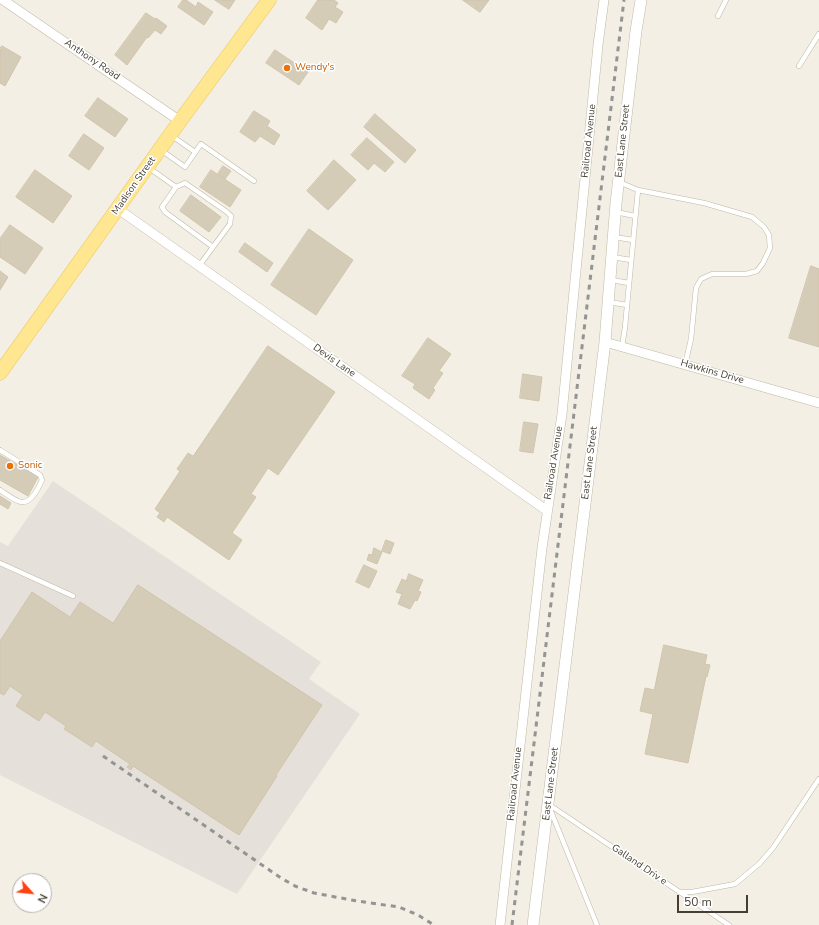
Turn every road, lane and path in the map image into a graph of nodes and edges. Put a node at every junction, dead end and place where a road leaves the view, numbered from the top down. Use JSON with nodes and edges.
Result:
{"nodes":[{"id":1,"x":3,"y":0,"type":"edge"},
{"id":2,"x":269,"y":0,"type":"edge"},
{"id":3,"x":604,"y":0,"type":"edge"},
{"id":4,"x":641,"y":0,"type":"edge"},
{"id":5,"x":726,"y":0,"type":"edge"},
{"id":6,"x":718,"y":16,"type":"dead end"},
{"id":7,"x":819,"y":34,"type":"edge"},
{"id":8,"x":799,"y":66,"type":"dead end"},
{"id":9,"x":180,"y":121,"type":"junction"},
{"id":10,"x":170,"y":134,"type":"junction"},
{"id":11,"x":160,"y":149,"type":"junction"},
{"id":12,"x":195,"y":152,"type":"junction"},
{"id":13,"x":148,"y":167,"type":"junction"},
{"id":14,"x":254,"y":181,"type":"dead end"},
{"id":15,"x":619,"y":182,"type":"junction"},
{"id":16,"x":176,"y":187,"type":"junction"},
{"id":17,"x":638,"y":190,"type":"junction"},
{"id":18,"x":118,"y":209,"type":"junction"},
{"id":19,"x":616,"y":212,"type":"junction"},
{"id":20,"x":635,"y":216,"type":"junction"},
{"id":21,"x":614,"y":237,"type":"junction"},
{"id":22,"x":633,"y":240,"type":"junction"},
{"id":23,"x":213,"y":247,"type":"junction"},
{"id":24,"x":612,"y":257,"type":"junction"},
{"id":25,"x":631,"y":260,"type":"junction"},
{"id":26,"x":199,"y":266,"type":"junction"},
{"id":27,"x":610,"y":280,"type":"junction"},
{"id":28,"x":629,"y":283,"type":"junction"},
{"id":29,"x":608,"y":302,"type":"junction"},
{"id":30,"x":627,"y":305,"type":"junction"},
{"id":31,"x":605,"y":342,"type":"junction"},
{"id":32,"x":622,"y":347,"type":"junction"},
{"id":33,"x":685,"y":365,"type":"junction"},
{"id":34,"x":0,"y":373,"type":"edge"},
{"id":35,"x":819,"y":403,"type":"edge"},
{"id":36,"x":0,"y":450,"type":"edge"},
{"id":37,"x":0,"y":490,"type":"edge"},
{"id":38,"x":548,"y":506,"type":"junction"},
{"id":39,"x":0,"y":563,"type":"edge"},
{"id":40,"x":74,"y":596,"type":"dead end"},
{"id":41,"x":819,"y":779,"type":"edge"},
{"id":42,"x":548,"y":804,"type":"junction"},
{"id":43,"x":679,"y":892,"type":"junction"},
{"id":44,"x":500,"y":925,"type":"edge"},
{"id":45,"x":533,"y":925,"type":"edge"},
{"id":46,"x":597,"y":925,"type":"edge"},
{"id":47,"x":729,"y":925,"type":"edge"}],
"edges":[{"from":1,"to":9,"type":"street","name":"Anthony Road"},
{"from":2,"to":9,"type":"main road","name":"Madison Street"},
{"from":3,"to":38,"type":"street","name":"Railroad Avenue"},
{"from":4,"to":15,"type":"street","name":"East Lane Street"},
{"from":5,"to":6,"type":"lane"},
{"from":7,"to":8,"type":"lane"},
{"from":9,"to":10,"type":"main road","name":"Madison Street"},
{"from":10,"to":11,"type":"main road","name":"Madison Street"},
{"from":10,"to":12,"type":"lane"},
{"from":11,"to":12,"type":"lane"},
{"from":11,"to":13,"type":"main road","name":"Madison Street"},
{"from":12,"to":14,"type":"lane"},
{"from":13,"to":16,"type":"lane"},
{"from":13,"to":18,"type":"main road","name":"Madison Street"},
{"from":15,"to":17,"type":"lane"},
{"from":15,"to":19,"type":"street","name":"East Lane Street"},
{"from":16,"to":23,"type":"lane"},
{"from":16,"to":23,"type":"lane"},
{"from":17,"to":20,"type":"lane"},
{"from":17,"to":33,"type":"lane"},
{"from":18,"to":26,"type":"street","name":"Devis Lane"},
{"from":18,"to":34,"type":"main road","name":"Madison Street"},
{"from":19,"to":20,"type":"lane"},
{"from":19,"to":21,"type":"street","name":"East Lane Street"},
{"from":20,"to":22,"type":"lane"},
{"from":21,"to":22,"type":"lane"},
{"from":21,"to":24,"type":"street","name":"East Lane Street"},
{"from":22,"to":25,"type":"lane"},
{"from":23,"to":26,"type":"lane"},
{"from":24,"to":25,"type":"lane"},
{"from":24,"to":27,"type":"street","name":"East Lane Street"},
{"from":25,"to":28,"type":"lane"},
{"from":26,"to":38,"type":"street","name":"Devis Lane"},
{"from":27,"to":28,"type":"lane"},
{"from":27,"to":29,"type":"street","name":"East Lane Street"},
{"from":28,"to":30,"type":"lane"},
{"from":29,"to":30,"type":"lane"},
{"from":29,"to":31,"type":"street","name":"East Lane Street"},
{"from":30,"to":32,"type":"lane"},
{"from":31,"to":32,"type":"street","name":"Hawkins Drive"},
{"from":31,"to":42,"type":"street","name":"East Lane Street"},
{"from":32,"to":33,"type":"street","name":"Hawkins Drive"},
{"from":33,"to":35,"type":"street","name":"Hawkins Drive"},
{"from":36,"to":37,"type":"lane"},
{"from":38,"to":44,"type":"street","name":"Railroad Avenue"},
{"from":39,"to":40,"type":"lane"},
{"from":41,"to":43,"type":"lane"},
{"from":42,"to":43,"type":"lane","name":"Galland Driv e"},
{"from":42,"to":45,"type":"street","name":"East Lane Street"},
{"from":42,"to":46,"type":"lane"},
{"from":43,"to":47,"type":"lane","name":"Galland Driv e"}]}
